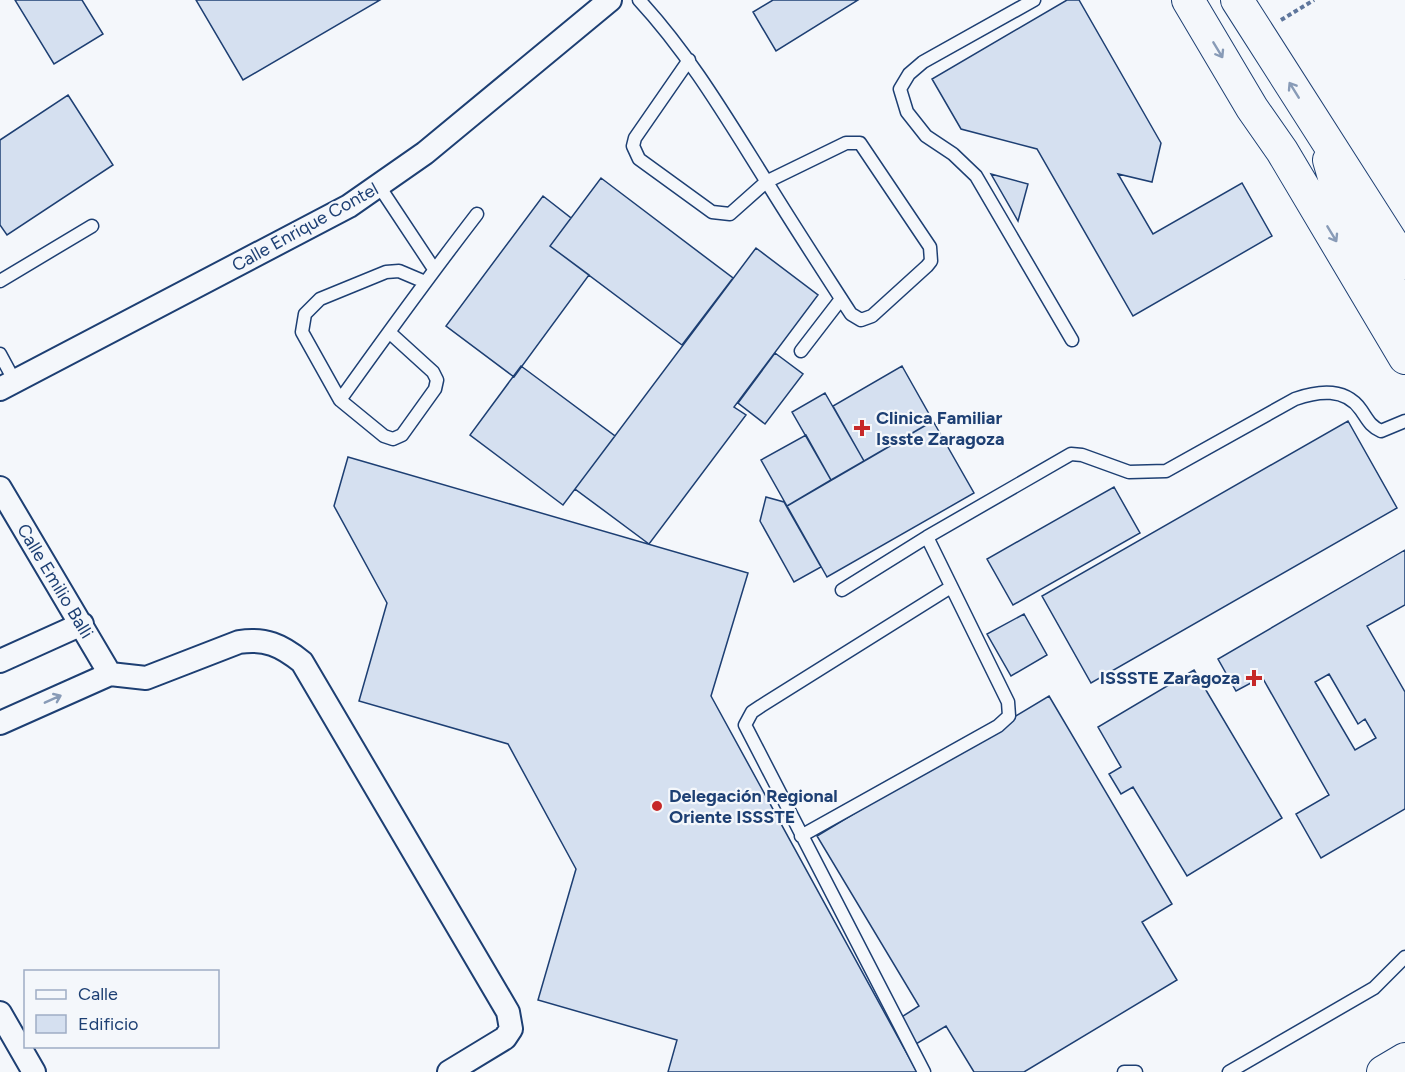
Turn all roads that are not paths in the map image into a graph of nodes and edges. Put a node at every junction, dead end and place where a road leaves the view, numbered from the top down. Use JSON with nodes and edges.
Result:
{"nodes":[{"id":1,"x":610,"y":0,"type":"edge"},
{"id":2,"x":639,"y":0,"type":"edge"},
{"id":3,"x":1034,"y":0,"type":"edge"},
{"id":4,"x":1188,"y":0,"type":"edge"},
{"id":5,"x":1237,"y":0,"type":"edge"},
{"id":6,"x":689,"y":60,"type":"junction"},
{"id":7,"x":1315,"y":123,"type":"junction"},
{"id":8,"x":1282,"y":151,"type":"junction"},
{"id":9,"x":766,"y":182,"type":"junction"},
{"id":10,"x":379,"y":186,"type":"junction"},
{"id":11,"x":1342,"y":205,"type":"junction"},
{"id":12,"x":477,"y":214,"type":"dead end"},
{"id":13,"x":93,"y":226,"type":"dead end"},
{"id":14,"x":1405,"y":262,"type":"edge"},
{"id":15,"x":434,"y":269,"type":"junction"},
{"id":16,"x":0,"y":281,"type":"edge"},
{"id":17,"x":425,"y":282,"type":"junction"},
{"id":18,"x":841,"y":298,"type":"junction"},
{"id":19,"x":1405,"y":311,"type":"edge"},
{"id":20,"x":388,"y":332,"type":"junction"},
{"id":21,"x":1072,"y":340,"type":"dead end"},
{"id":22,"x":801,"y":351,"type":"dead end"},
{"id":23,"x":0,"y":354,"type":"edge"},
{"id":24,"x":1405,"y":358,"type":"edge"},
{"id":25,"x":7,"y":385,"type":"edge"},
{"id":26,"x":340,"y":400,"type":"junction"},
{"id":27,"x":1405,"y":421,"type":"edge"},
{"id":28,"x":0,"y":488,"type":"edge"},
{"id":29,"x":927,"y":537,"type":"junction"},
{"id":30,"x":951,"y":587,"type":"junction"},
{"id":31,"x":842,"y":590,"type":"dead end"},
{"id":32,"x":82,"y":624,"type":"junction"},
{"id":33,"x":0,"y":661,"type":"edge"},
{"id":34,"x":110,"y":674,"type":"junction"},
{"id":35,"x":0,"y":723,"type":"edge"},
{"id":36,"x":801,"y":836,"type":"junction"},
{"id":37,"x":1405,"y":957,"type":"edge"},
{"id":38,"x":0,"y":1013,"type":"edge"},
{"id":39,"x":1405,"y":1059,"type":"edge"},
{"id":40,"x":34,"y":1072,"type":"edge"},
{"id":41,"x":449,"y":1072,"type":"edge"},
{"id":42,"x":924,"y":1072,"type":"edge"},
{"id":43,"x":1124,"y":1072,"type":"edge"},
{"id":44,"x":1136,"y":1072,"type":"edge"},
{"id":45,"x":1229,"y":1072,"type":"edge"},
{"id":46,"x":1383,"y":1072,"type":"edge"}],
"edges":[{"from":1,"to":10,"type":"street","name":"Calle Enrique Contel"},
{"from":2,"to":6,"type":"lane"},
{"from":3,"to":21,"type":"lane"},
{"from":4,"to":8,"type":"street","one_way":true},
{"from":7,"to":5,"type":"street","one_way":true},
{"from":6,"to":9,"type":"lane"},
{"from":6,"to":9,"type":"lane"},
{"from":7,"to":11,"type":"street"},
{"from":7,"to":14,"type":"street"},
{"from":8,"to":11,"type":"street"},
{"from":8,"to":24,"type":"street","one_way":true},
{"from":9,"to":18,"type":"lane"},
{"from":9,"to":18,"type":"lane"},
{"from":10,"to":15,"type":"lane"},
{"from":10,"to":25,"type":"street","name":"Calle Enrique Contel"},
{"from":11,"to":19,"type":"street"},
{"from":12,"to":15,"type":"lane"},
{"from":13,"to":16,"type":"lane"},
{"from":15,"to":17,"type":"lane"},
{"from":17,"to":20,"type":"lane"},
{"from":17,"to":26,"type":"lane"},
{"from":18,"to":22,"type":"lane"},
{"from":20,"to":26,"type":"lane"},
{"from":20,"to":26,"type":"lane"},
{"from":23,"to":25,"type":"lane"},
{"from":27,"to":29,"type":"lane"},
{"from":28,"to":32,"type":"street","name":"Calle Emilio Balli"},
{"from":29,"to":30,"type":"lane"},
{"from":29,"to":31,"type":"lane"},
{"from":30,"to":36,"type":"lane"},
{"from":30,"to":36,"type":"lane"},
{"from":32,"to":33,"type":"street"},
{"from":32,"to":34,"type":"street","name":"Calle Emilio Balli"},
{"from":35,"to":34,"type":"street","one_way":true},
{"from":34,"to":41,"type":"street"},
{"from":36,"to":42,"type":"lane"},
{"from":37,"to":45,"type":"lane"},
{"from":38,"to":40,"type":"street"},
{"from":39,"to":46,"type":"street"},
{"from":43,"to":44,"type":"lane"}]}
